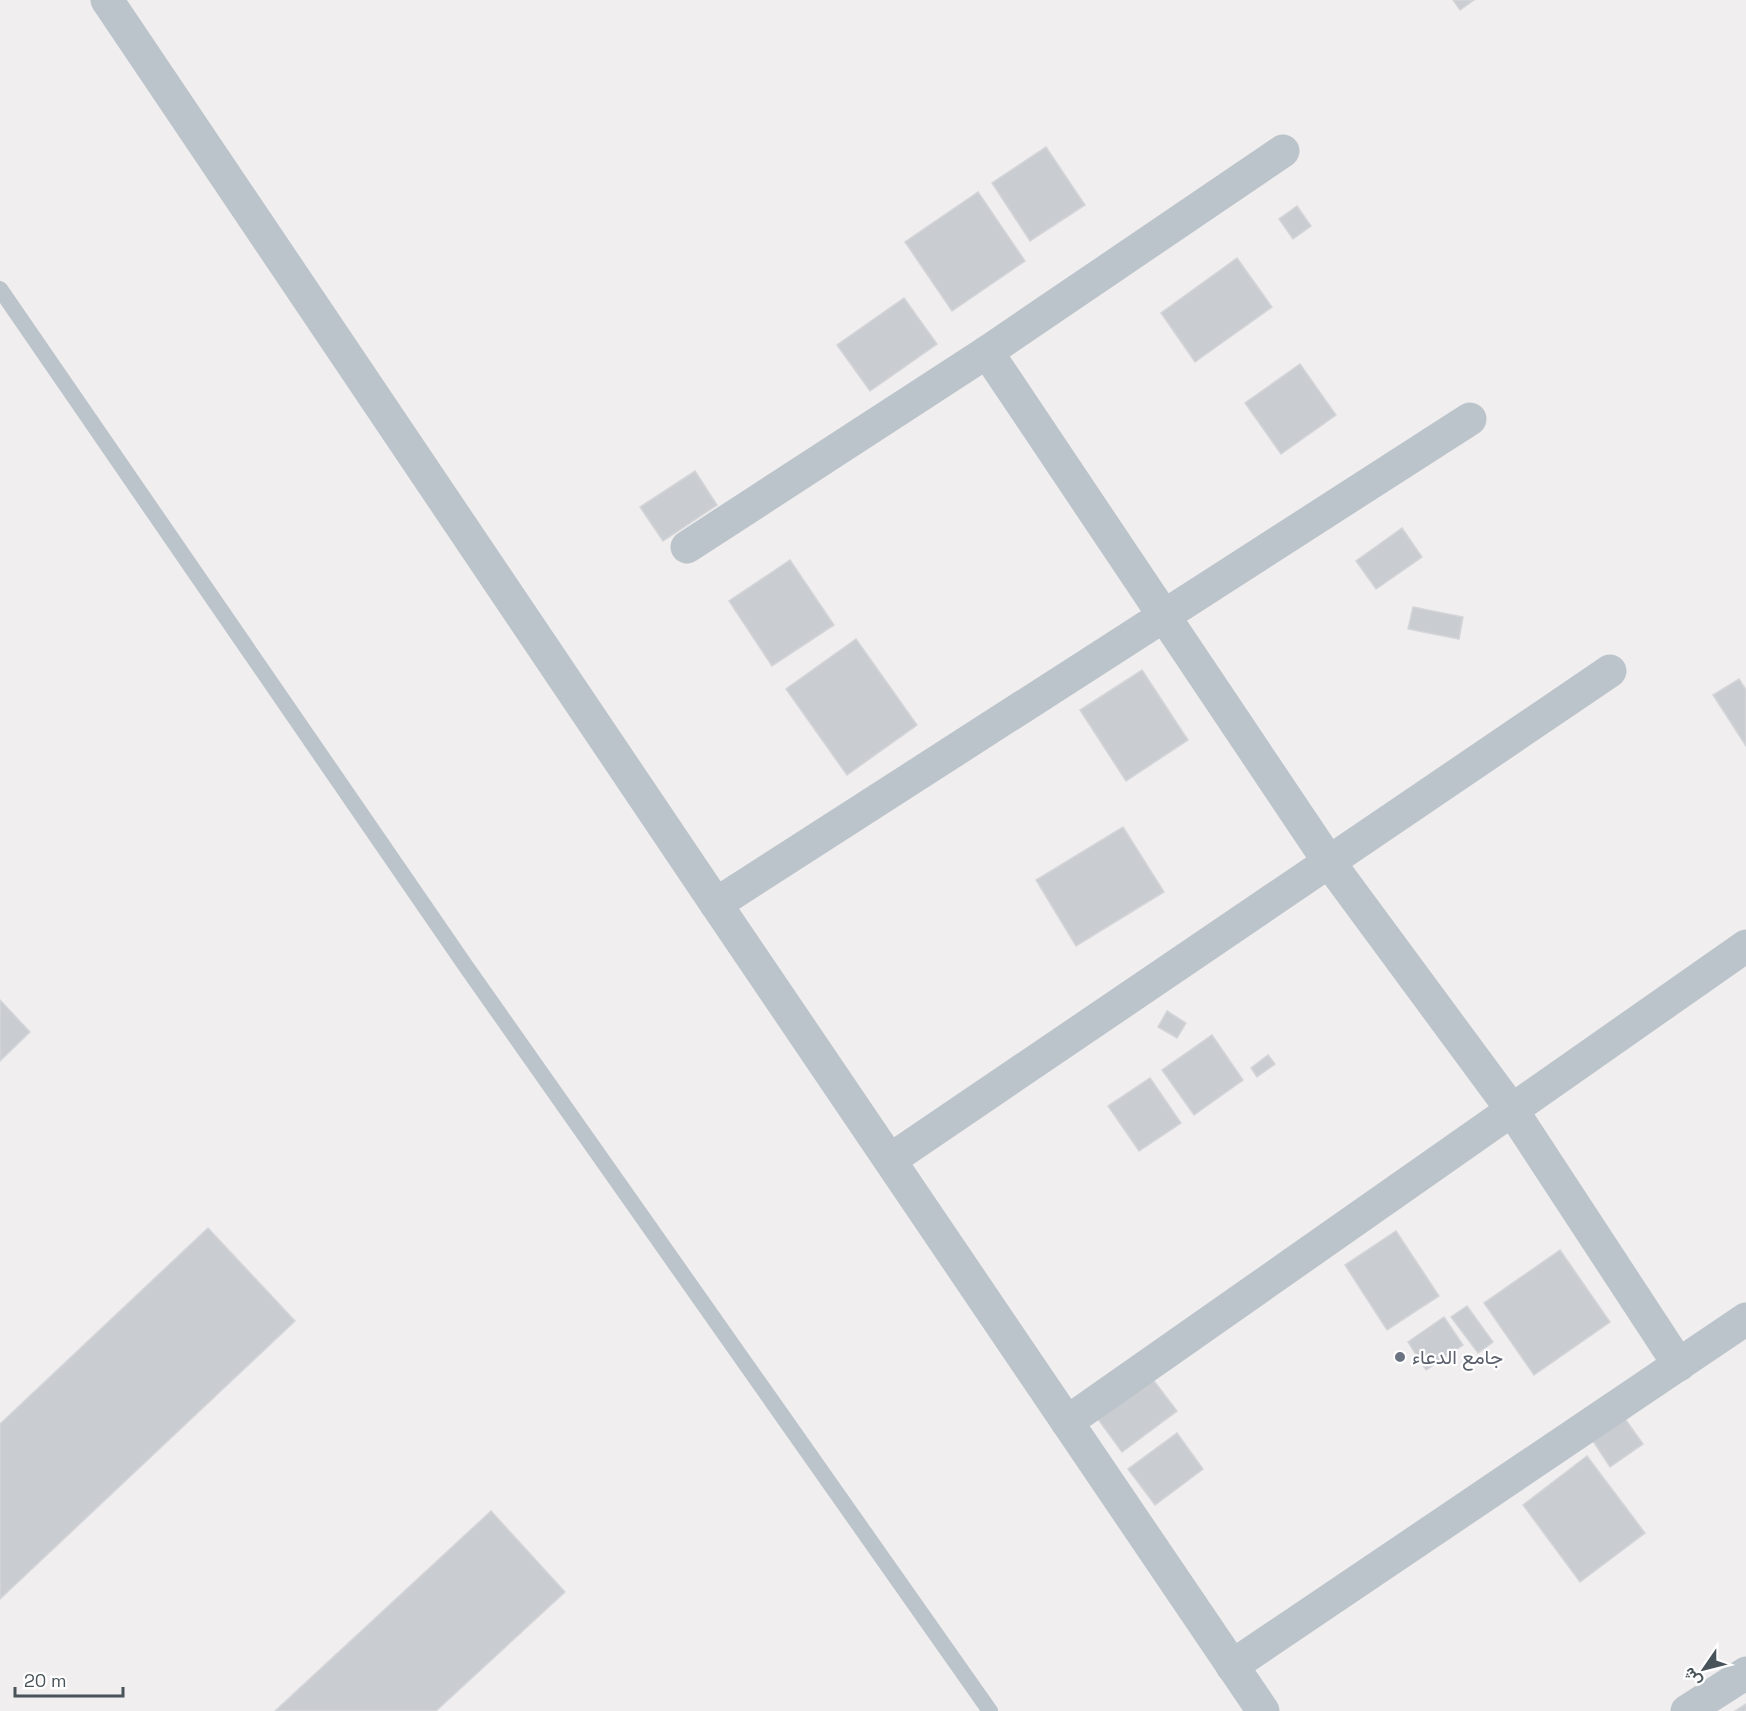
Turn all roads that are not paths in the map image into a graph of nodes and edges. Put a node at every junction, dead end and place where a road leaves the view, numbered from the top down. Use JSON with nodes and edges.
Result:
{"nodes":[{"id":1,"x":107,"y":0,"type":"edge"},
{"id":2,"x":1283,"y":151,"type":"dead end"},
{"id":3,"x":0,"y":289,"type":"edge"},
{"id":4,"x":987,"y":352,"type":"junction"},
{"id":5,"x":1470,"y":419,"type":"dead end"},
{"id":6,"x":687,"y":547,"type":"dead end"},
{"id":7,"x":1164,"y":616,"type":"junction"},
{"id":8,"x":1610,"y":670,"type":"dead end"},
{"id":9,"x":1329,"y":862,"type":"junction"},
{"id":10,"x":716,"y":904,"type":"junction"},
{"id":11,"x":1746,"y":946,"type":"edge"},
{"id":12,"x":1512,"y":1110,"type":"junction"},
{"id":13,"x":890,"y":1161,"type":"junction"},
{"id":14,"x":1746,"y":1320,"type":"edge"},
{"id":15,"x":1679,"y":1365,"type":"junction"},
{"id":16,"x":1067,"y":1422,"type":"junction"},
{"id":17,"x":1232,"y":1666,"type":"junction"},
{"id":18,"x":1746,"y":1673,"type":"edge"},
{"id":19,"x":990,"y":1711,"type":"edge"},
{"id":20,"x":1263,"y":1711,"type":"edge"},
{"id":21,"x":1687,"y":1711,"type":"edge"}],
"edges":[{"from":1,"to":10,"type":"street"},
{"from":2,"to":4,"type":"street"},
{"from":3,"to":19,"type":"lane"},
{"from":4,"to":6,"type":"street"},
{"from":4,"to":7,"type":"street"},
{"from":5,"to":7,"type":"street"},
{"from":7,"to":9,"type":"street"},
{"from":7,"to":10,"type":"street"},
{"from":8,"to":9,"type":"street"},
{"from":9,"to":12,"type":"street"},
{"from":9,"to":13,"type":"street"},
{"from":10,"to":13,"type":"street"},
{"from":11,"to":12,"type":"street"},
{"from":12,"to":15,"type":"street"},
{"from":12,"to":16,"type":"street"},
{"from":13,"to":16,"type":"street"},
{"from":14,"to":15,"type":"street"},
{"from":15,"to":17,"type":"street"},
{"from":16,"to":17,"type":"street"},
{"from":17,"to":20,"type":"street"},
{"from":18,"to":21,"type":"street"}]}
